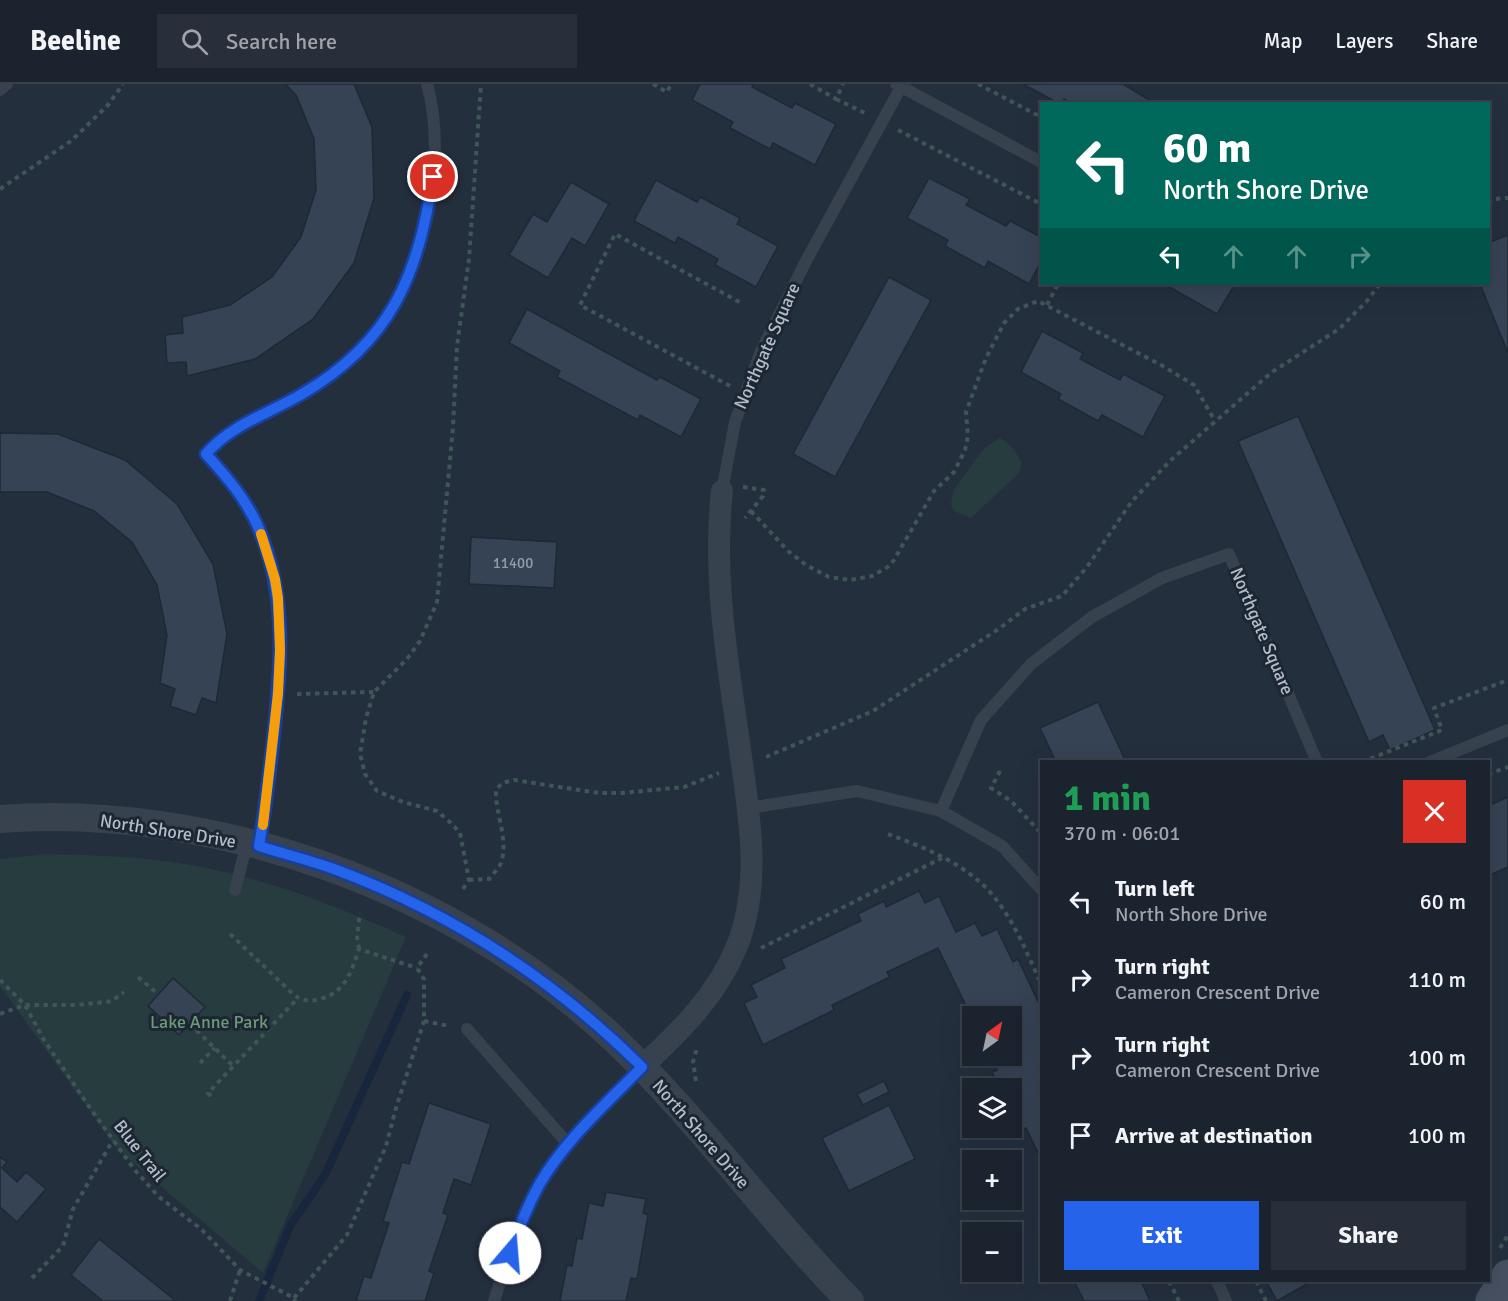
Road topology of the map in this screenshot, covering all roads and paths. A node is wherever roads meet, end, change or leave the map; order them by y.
1 (7, 84) edge
2 (123, 84) edge
3 (427, 84) edge
4 (481, 84) edge
5 (653, 84) edge
6 (671, 84) edge
7 (810, 84) edge
8 (843, 84) edge
9 (978, 84) edge
10 (898, 86) edge
11 (0, 90) edge
12 (836, 99) junction
13 (1040, 116) edge
14 (882, 122) junction
15 (1040, 161) edge
16 (0, 189) edge
17 (1508, 198) edge
18 (1490, 202) edge
19 (1040, 203) edge
20 (1057, 285) edge
21 (1379, 285) edge
22 (743, 304) dead end
23 (1047, 305) junction
24 (744, 394) junction
25 (1215, 422) junction
26 (730, 488) junction
27 (1508, 680) edge
28 (375, 692) junction
29 (278, 694) junction
30 (1508, 730) edge
31 (1316, 760) edge
32 (1367, 760) edge
33 (1435, 760) edge
34 (742, 765) junction
35 (1508, 767) edge
36 (1000, 771) dead end
37 (1490, 773) edge
38 (748, 808) junction
39 (941, 811) junction
40 (0, 819) edge
41 (1040, 831) edge
42 (888, 834) dead end
43 (253, 845) junction
44 (943, 857) junction
45 (470, 880) junction
46 (1040, 888) edge
47 (463, 889) dead end
48 (235, 890) dead end
49 (360, 913) dead end
50 (230, 934) dead end
51 (359, 949) junction
52 (429, 951) dead end
53 (752, 953) dead end
54 (417, 968) junction
55 (138, 977) dead end
56 (0, 980) edge
57 (1040, 982) edge
58 (124, 992) dead end
59 (158, 994) dead end
60 (298, 998) junction
61 (24, 1005) junction
62 (0, 1014) edge
63 (424, 1021) junction
64 (190, 1024) dead end
65 (467, 1029) joint
66 (215, 1048) junction
67 (200, 1063) dead end
68 (233, 1066) junction
69 (642, 1067) junction
70 (211, 1096) dead end
71 (114, 1140) junction
72 (569, 1145) junction
73 (240, 1270) junction
74 (1508, 1276) edge
75 (32, 1278) dead end
76 (1170, 1282) edge
77 (1217, 1282) edge
78 (1256, 1282) edge
79 (294, 1299) edge
80 (230, 1301) edge
81 (494, 1301) edge
82 (850, 1301) edge
83 (1179, 1301) edge
84 (1226, 1301) edge
85 (1266, 1301) edge
86 (1492, 1301) edge

1 - 11 lane
2 - 16 path
3 - 29 lane
4 - 28 path
5 - 6 path
7 - 12 path
8 - 12 path
9 - 13 path
10 - 14 lane, Northgate Square
10 - 15 lane, Northgate Square
12 - 14 path
14 - 19 path
14 - 24 lane, Northgate Square
17 - 18 path
20 - 23 path
21 - 25 path
22 - 24 path
23 - 25 path
23 - 26 path
24 - 26 lane, Northgate Square
25 - 34 path
26 - 34 street, Northgate Square
27 - 32 path
28 - 29 path
28 - 45 path
29 - 43 lane
30 - 33 lane
31 - 39 lane, Northgate Square
34 - 38 street, Northgate Square
34 - 45 path
35 - 37 path
36 - 41 path
38 - 39 lane
38 - 69 street, Northgate Square
39 - 46 lane
40 - 43 street, North Shore Drive
42 - 44 path
43 - 48 lane
43 - 69 street, North Shore Drive
44 - 53 path
44 - 57 path
45 - 47 path
49 - 51 path
50 - 60 path
51 - 54 path
51 - 60 path
52 - 54 path
54 - 63 path
55 - 59 path
56 - 61 path, Blue Trail
58 - 61 path
60 - 68 path
61 - 62 path
61 - 71 path, Blue Trail
63 - 65 path
63 - 79 path
64 - 66 path
65 - 72 lane
66 - 67 path
66 - 68 path
68 - 70 path
69 - 72 lane, Northgate Square
69 - 82 street, North Shore Drive
71 - 73 path, Blue Trail
71 - 75 path
72 - 81 lane, Northgate Square
73 - 79 path, Blue Trail
73 - 80 path
74 - 86 main road
76 - 83 path
77 - 84 lane
78 - 85 path

